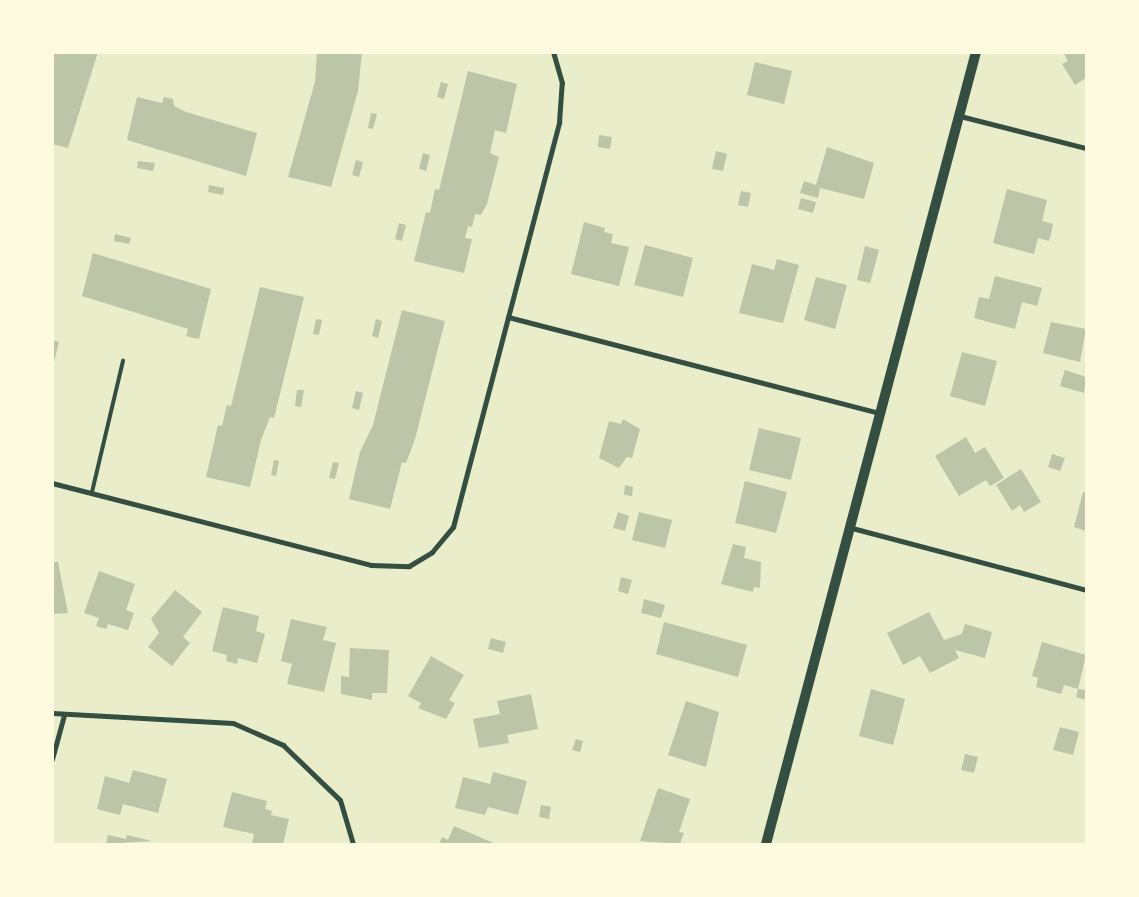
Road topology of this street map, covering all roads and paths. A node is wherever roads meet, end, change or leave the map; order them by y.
1 (553, 52) edge
2 (976, 52) edge
3 (960, 116) junction
4 (1086, 148) edge
5 (508, 317) junction
6 (123, 360) dead end
7 (879, 413) junction
8 (52, 483) edge
9 (92, 492) junction
10 (852, 528) junction
11 (1086, 590) edge
12 (52, 713) edge
13 (64, 715) junction
14 (52, 759) edge
15 (353, 844) edge
16 (766, 844) edge

1 - 5 street
2 - 3 main road
3 - 4 street
3 - 7 main road
5 - 7 street
5 - 9 street
6 - 9 lane
7 - 10 main road
8 - 9 street
10 - 11 street
10 - 16 main road
12 - 13 street
13 - 14 street
13 - 15 street

